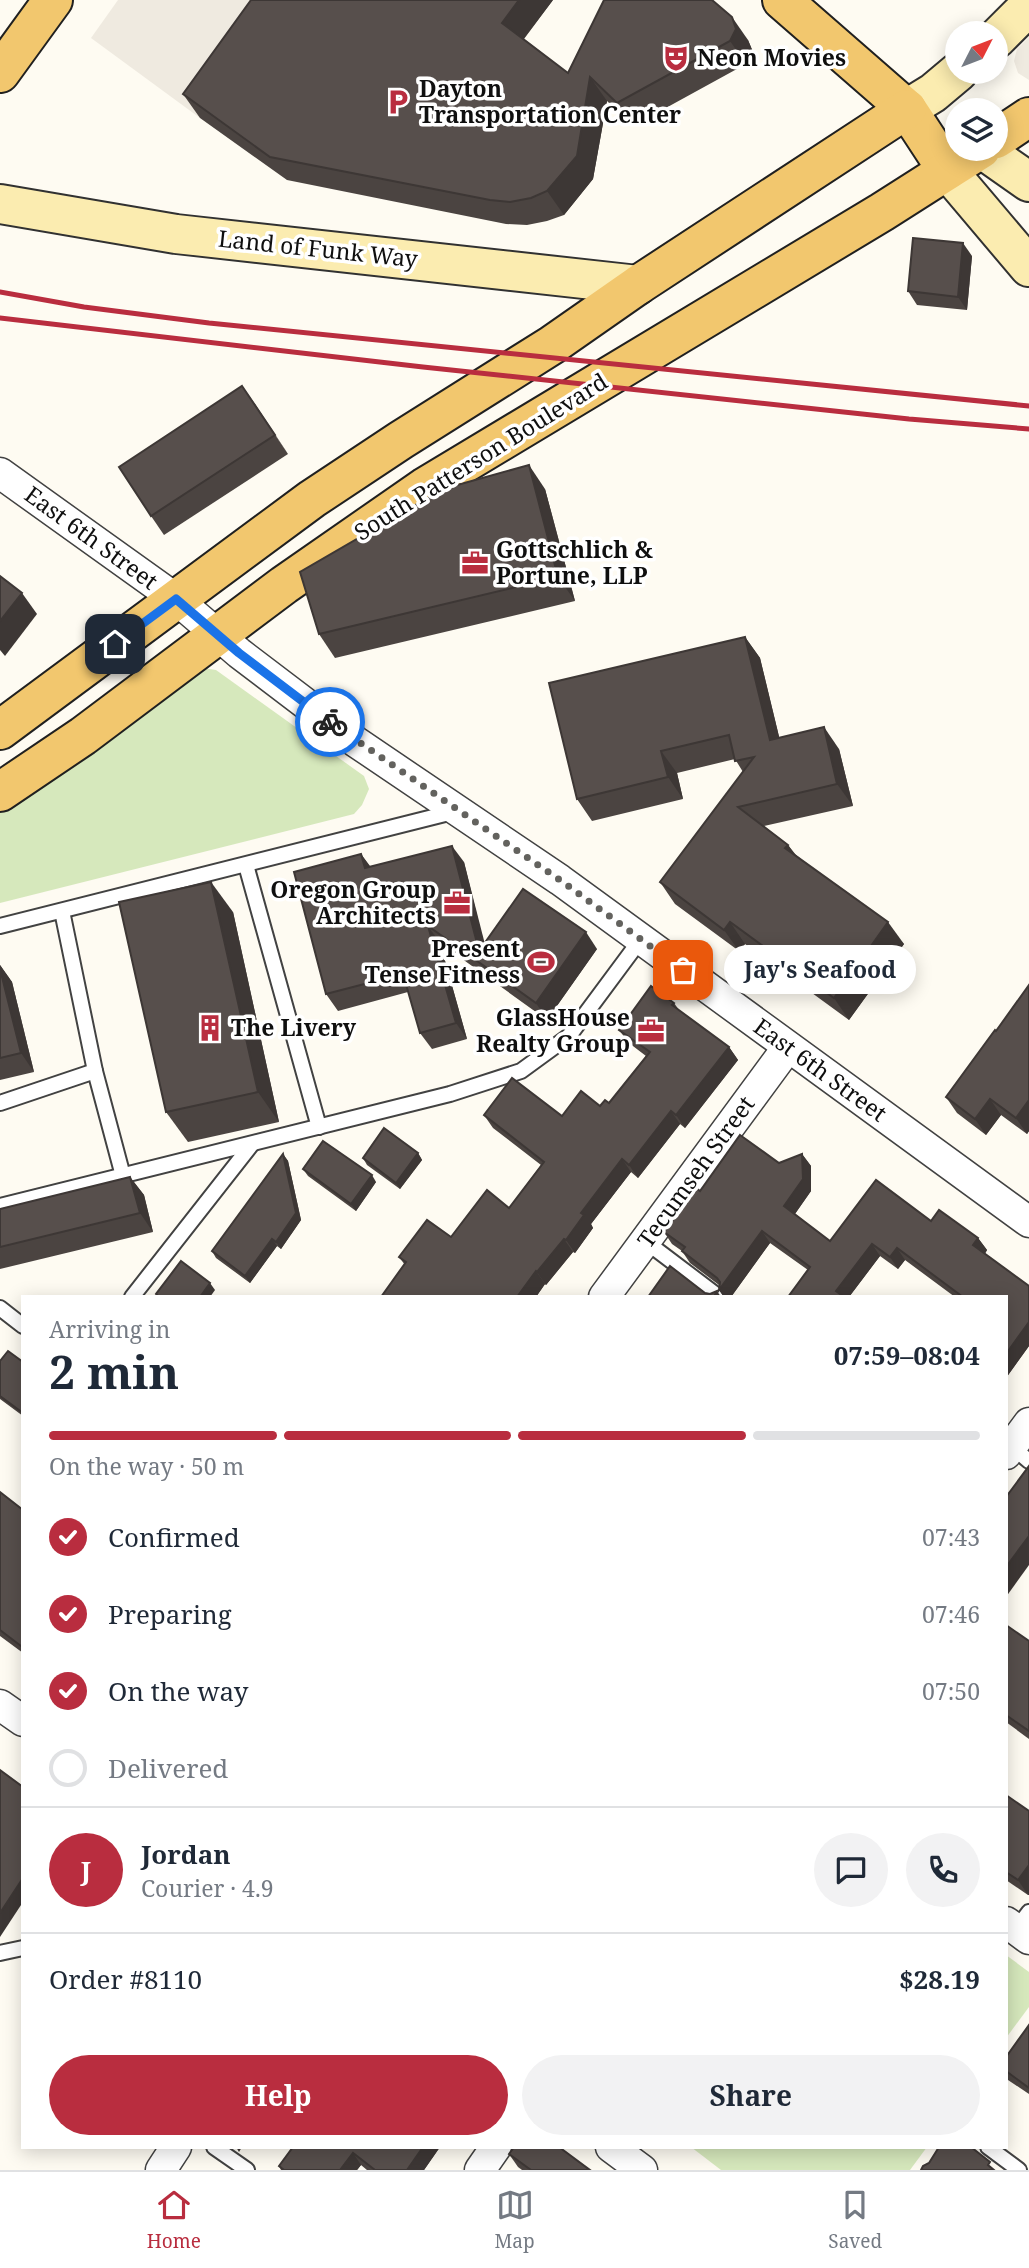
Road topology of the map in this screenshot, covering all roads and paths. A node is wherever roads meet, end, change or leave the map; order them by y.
1 (53, 0) edge
2 (782, 0) edge
3 (1029, 6) edge
4 (1008, 27) edge
5 (0, 74) edge
6 (945, 83) edge
7 (907, 109) junction
8 (1029, 117) edge
9 (1008, 131) edge
10 (945, 146) edge
11 (945, 159) edge
12 (957, 161) edge
13 (999, 161) edge
14 (1029, 182) edge
15 (0, 204) edge
16 (1029, 267) edge
17 (638, 285) junction
18 (0, 473) edge
19 (176, 599) junction
20 (219, 635) junction
21 (8, 719) edge
22 (0, 792) edge
23 (460, 811) junction
24 (246, 865) junction
25 (62, 911) junction
26 (0, 926) edge
27 (641, 939) junction
28 (788, 1047) junction
29 (95, 1071) junction
30 (0, 1104) edge
31 (319, 1127) junction
32 (253, 1144) junction
33 (123, 1176) junction
34 (0, 1206) edge
35 (1029, 1222) edge
36 (645, 1241) junction
37 (134, 1295) edge
38 (605, 1295) edge
39 (716, 1295) edge
40 (0, 1308) edge
41 (21, 1324) edge
42 (1029, 1423) edge
43 (1016, 1454) edge
44 (0, 1705) edge
45 (21, 1720) edge
46 (21, 1948) edge
47 (0, 1953) edge
48 (175, 2149) edge
49 (217, 2149) edge
50 (495, 2149) edge
51 (614, 2149) edge
52 (991, 2149) edge
53 (161, 2170) edge
54 (247, 2170) edge
55 (480, 2170) edge
56 (642, 2170) edge
57 (1020, 2170) edge

1 - 5 main road
2 - 7 main road
3 - 4 street
6 - 7 street
7 - 10 main road
7 - 17 main road
8 - 9 main road
11 - 20 main road, South Patterson Boulevard
12 - 16 street
13 - 14 street
15 - 17 street, Land of Funk Way
17 - 19 main road
18 - 19 street, East 6th Street
19 - 20 street, East 6th Street
19 - 21 main road
20 - 22 main road, South Patterson Boulevard
20 - 23 street, East 6th Street
23 - 24 lane
23 - 27 street, East 6th Street
24 - 25 lane
24 - 31 lane
25 - 26 lane
25 - 29 lane
27 - 28 street, East 6th Street
27 - 31 lane
28 - 35 street, East 6th Street
28 - 36 street, Tecumseh Street
29 - 30 lane
29 - 33 lane
31 - 32 lane
32 - 33 lane
32 - 37 lane
33 - 34 lane
36 - 38 street, Tecumseh Street
36 - 39 lane
40 - 41 lane
42 - 43 street
44 - 45 street
46 - 47 lane
48 - 53 street
49 - 54 lane
50 - 55 street
51 - 56 street
52 - 57 lane

